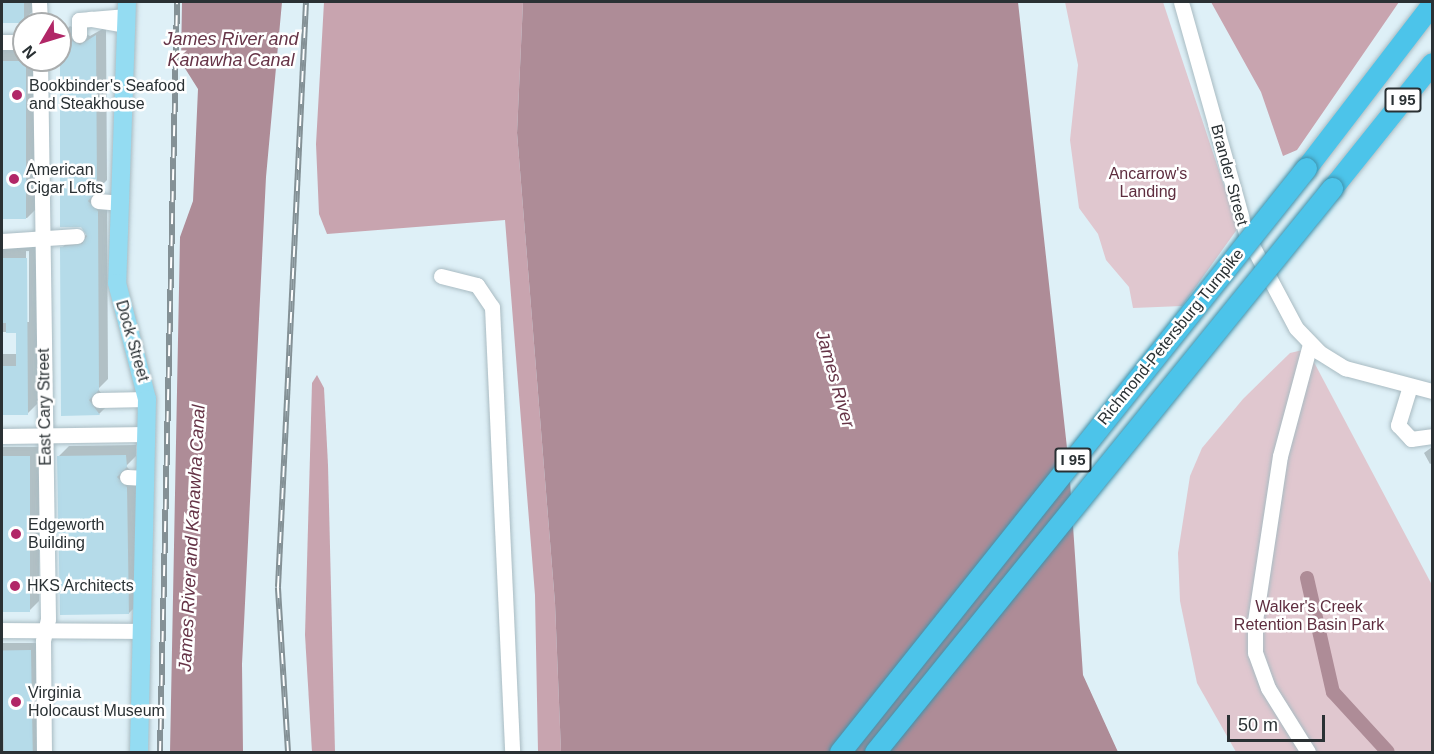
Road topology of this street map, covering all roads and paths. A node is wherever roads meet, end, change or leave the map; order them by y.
1 (1181, 2) edge
2 (1432, 4) edge
3 (127, 14) edge
4 (79, 35) dead end
5 (1432, 63) edge
6 (40, 72) edge
7 (1432, 73) edge
8 (1374, 136) junction
9 (98, 201) dead end
10 (119, 203) junction
11 (2, 240) edge
12 (42, 240) junction
13 (77, 241) dead end
14 (441, 276) dead end
15 (1310, 344) junction
16 (1410, 386) junction
17 (1432, 391) edge
18 (147, 399) junction
19 (99, 400) dead end
20 (146, 434) junction
21 (2, 436) edge
22 (45, 436) junction
23 (1432, 436) edge
24 (45, 629) junction
25 (2, 630) edge
26 (142, 631) junction
27 (44, 753) edge
28 (139, 753) edge
29 (512, 753) edge
30 (840, 753) edge
31 (875, 753) edge
32 (1308, 753) edge

1 - 15 street, Brander Street
2 - 30 highway, Richmond-Petersburg Turnpike / I 95, bridge
3 - 4 street
3 - 10 main road, Dock Street
5 - 8 highway, Richmond-Petersburg Turnpike / I 95
6 - 12 street, East Cary Street
7 - 8 highway
8 - 31 highway, Richmond-Petersburg Turnpike / I 95, bridge
9 - 10 street
10 - 18 main road, Dock Street
11 - 12 street
12 - 13 street
12 - 22 street, East Cary Street
14 - 29 street
15 - 16 street, Brander Street
15 - 32 street
16 - 17 street
16 - 23 street
18 - 19 street
18 - 20 main road, Dock Street
20 - 22 street
20 - 26 main road, Dock Street
21 - 22 street
22 - 24 street, East Cary Street
24 - 25 street
24 - 26 street
24 - 27 street, East Cary Street
26 - 28 main road, Dock Street

